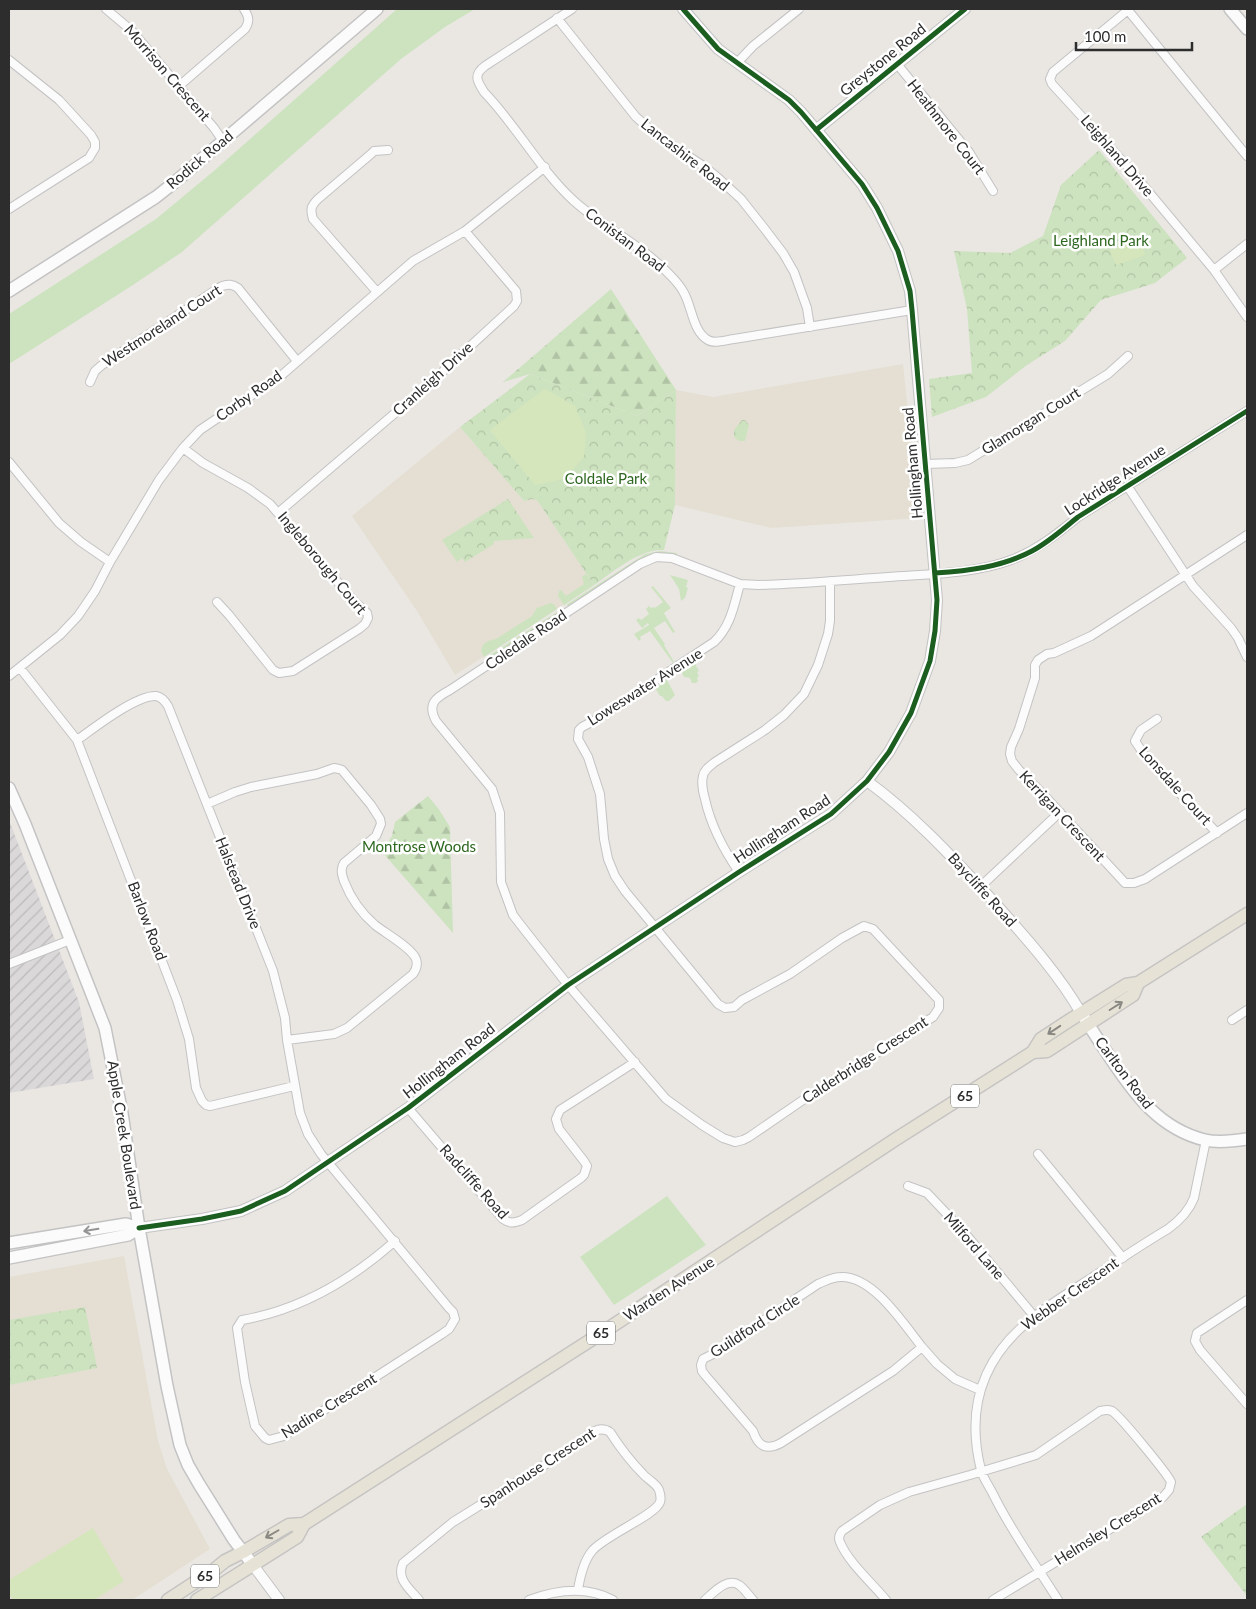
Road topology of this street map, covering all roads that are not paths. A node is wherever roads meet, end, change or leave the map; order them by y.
1 (106, 9) edge
2 (244, 9) edge
3 (377, 9) edge
4 (572, 9) edge
5 (683, 9) edge
6 (799, 9) edge
7 (966, 9) edge
8 (1128, 9) edge
9 (1230, 9) edge
10 (557, 18) junction
11 (1247, 29) edge
12 (9, 60) edge
13 (737, 63) junction
14 (897, 64) junction
15 (179, 86) junction
16 (816, 130) junction
17 (223, 141) junction
18 (388, 150) dead end
19 (1247, 156) edge
20 (545, 167) junction
21 (993, 191) dead end
22 (9, 208) edge
23 (465, 231) junction
24 (1247, 244) edge
25 (1214, 270) junction
26 (9, 291) edge
27 (377, 292) junction
28 (912, 310) junction
29 (1247, 317) edge
30 (810, 327) junction
31 (1128, 356) dead end
32 (297, 361) junction
33 (90, 382) dead end
34 (1247, 411) edge
35 (183, 448) junction
36 (9, 462) edge
37 (926, 464) junction
38 (1128, 486) junction
39 (279, 512) junction
40 (1247, 535) edge
41 (110, 562) junction
42 (935, 573) junction
43 (1186, 574) junction
44 (830, 581) junction
45 (740, 584) junction
46 (217, 602) dead end
47 (1247, 657) edge
48 (20, 668) junction
49 (9, 676) edge
50 (1157, 719) dead end
51 (77, 740) junction
52 (867, 781) junction
53 (9, 788) edge
54 (207, 804) junction
55 (1060, 812) junction
56 (1247, 813) edge
57 (1217, 833) junction
58 (739, 872) junction
59 (980, 887) junction
60 (1247, 914) edge
61 (655, 927) junction
62 (70, 940) junction
63 (9, 964) edge
64 (1138, 983) junction
65 (568, 985) junction
66 (1247, 1010) edge
67 (1081, 1013) junction
68 (1232, 1020) dead end
69 (1088, 1024) junction
70 (287, 1040) junction
71 (1033, 1052) junction
72 (634, 1062) junction
73 (294, 1086) junction
74 (408, 1108) junction
75 (1247, 1139) edge
76 (1206, 1140) junction
77 (1038, 1154) dead end
78 (329, 1163) junction
79 (908, 1186) dead end
80 (139, 1228) junction
81 (395, 1241) junction
82 (9, 1243) edge
83 (9, 1258) edge
84 (1122, 1258) junction
85 (1247, 1300) edge
86 (1034, 1316) junction
87 (922, 1347) junction
88 (980, 1390) junction
89 (1247, 1404) edge
90 (982, 1472) junction
91 (304, 1524) junction
92 (243, 1552) junction
93 (252, 1565) junction
94 (1040, 1571) junction
95 (578, 1590) junction
96 (168, 1600) edge
97 (197, 1600) edge
98 (279, 1600) edge
99 (419, 1600) edge
100 (529, 1600) edge
101 (613, 1600) edge
102 (705, 1600) edge
103 (753, 1600) edge
104 (886, 1600) edge
105 (994, 1600) edge
106 (1058, 1600) edge

1 - 15 street, Morrison Crescent
2 - 15 street
3 - 17 main road, Rodick Road
4 - 10 street, Conistan Road
5 - 13 street, Hollingham Road
6 - 13 street
7 - 14 street, Greystone Road
8 - 19 street
8 - 25 street, Leighland Drive
9 - 11 main road
10 - 20 street, Conistan Road
10 - 30 street, Lancashire Road
12 - 22 street
13 - 16 street, Hollingham Road
14 - 16 street, Greystone Road
14 - 21 street, Heathmore Court
15 - 17 street, Morrison Crescent
16 - 28 street, Hollingham Road
17 - 26 main road, Rodick Road
18 - 27 street
20 - 23 street, Corby Road
20 - 30 street, Conistan Road
23 - 27 street, Corby Road
23 - 39 street, Cranleigh Drive
24 - 25 street
25 - 29 street, Leighland Drive
27 - 32 street, Corby Road
28 - 30 street, Conistan Road
28 - 37 street, Hollingham Road
31 - 37 street, Glamorgan Court
32 - 33 street, Westmoreland Court
32 - 35 street, Corby Road
34 - 38 street, Lockridge Avenue
35 - 39 street, Ingleborough Court
35 - 41 street, Corby Road
36 - 41 street
37 - 42 street, Hollingham Road
38 - 42 street, Lockridge Avenue
38 - 43 street
39 - 46 street, Ingleborough Court
40 - 43 street
41 - 48 street, Corby Road
42 - 44 street, Coledale Road
42 - 52 street, Hollingham Road
43 - 47 street
43 - 55 street, Kerrigan Crescent
44 - 45 street, Coledale Road
44 - 58 street
45 - 61 street, Loweswater Avenue
45 - 65 street, Coledale Road
48 - 49 street, Corby Road
48 - 51 street, Barlow Road
50 - 57 street, Lonsdale Court
51 - 54 street, Halstead Drive
51 - 73 street, Barlow Road
52 - 58 street, Hollingham Road
52 - 59 street, Baycliffe Road
53 - 62 main road, Apple Creek Boulevard
54 - 70 street, Halstead Drive
54 - 70 street
55 - 57 street, Kerrigan Crescent
55 - 59 street
56 - 57 street, Kerrigan Crescent
58 - 61 street, Hollingham Road
59 - 67 street, Baycliffe Road
60 - 64 main road, Warden Avenue / 65
61 - 65 street, Hollingham Road
61 - 72 street, Calderbridge Crescent
62 - 63 street
62 - 80 main road, Apple Creek Boulevard
64 - 67 main road, Warden Avenue / 65
69 -> 64 main road, Warden Avenue / 65
65 - 72 street, Calderbridge Crescent
65 - 74 street, Hollingham Road
66 - 68 street
67 - 69 main road, Carlton Road
67 -> 71 main road, Warden Avenue / 65
69 - 71 main road, Warden Avenue / 65
69 - 76 main road, Carlton Road
70 - 73 street, Halstead Drive
71 - 91 main road, Warden Avenue / 65
72 - 74 street, Radcliffe Road
73 - 78 street, Halstead Drive
74 - 78 street, Hollingham Road
75 - 76 main road, Carlton Road
76 - 84 street, Webber Crescent
77 - 84 street
78 - 80 street, Hollingham Road
78 - 81 street, Nadine Crescent
79 - 86 street, Milford Lane
80 -> 82 main road
80 - 83 main road
80 - 92 main road, Apple Creek Boulevard
81 - 81 street, Nadine Crescent
84 - 86 street, Webber Crescent
85 - 89 street
86 - 88 street, Webber Crescent
87 - 87 street, Guildford Circle
87 - 88 street, Guildford Circle
88 - 90 street, Webber Crescent
90 - 94 street, Webber Crescent
90 - 94 street, Helmsley Crescent
90 - 104 street
91 -> 92 main road, Warden Avenue / 65
91 - 93 main road, Warden Avenue / 65
92 - 93 main road, Apple Creek Boulevard
92 - 96 main road, Warden Avenue / 65
93 - 97 main road, Warden Avenue / 65
93 - 98 street
94 - 105 street
94 - 106 street, Webber Crescent
95 - 99 street, Spanhouse Crescent
95 - 100 street
95 - 101 street
102 - 103 street

